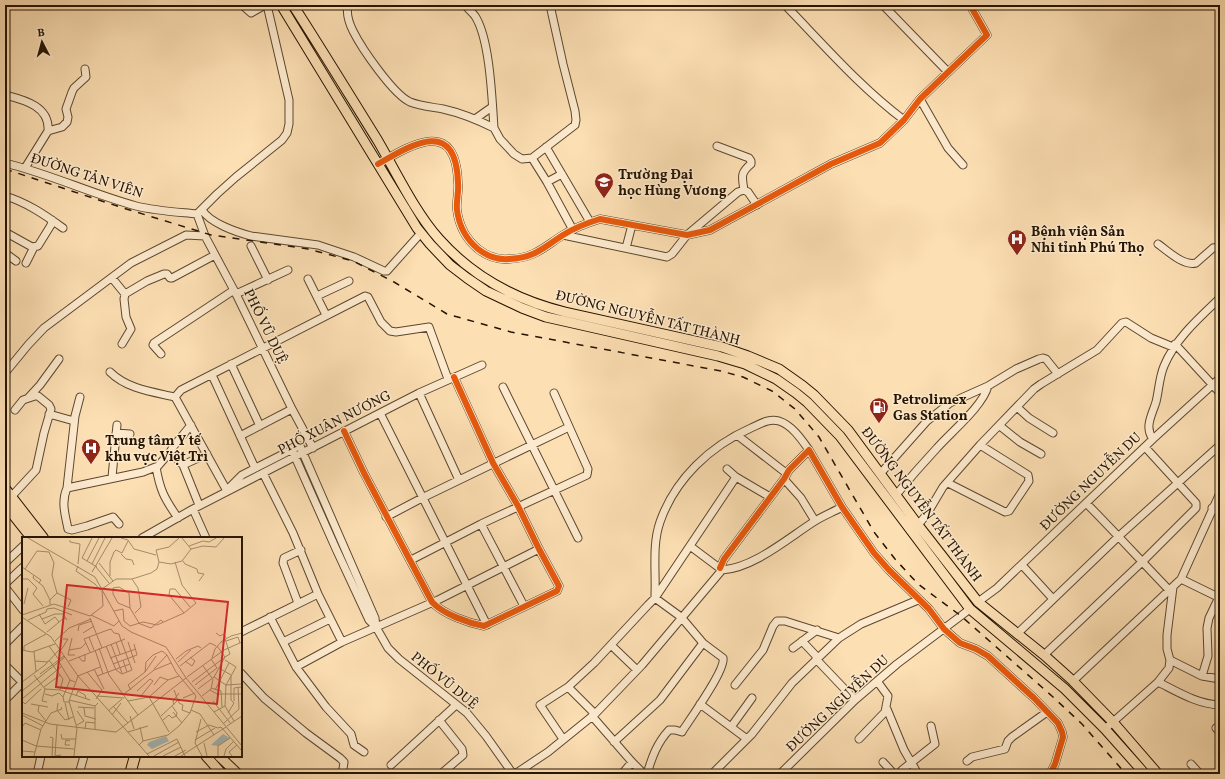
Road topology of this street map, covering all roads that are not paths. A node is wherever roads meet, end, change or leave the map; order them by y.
1 (242, 5) edge
2 (266, 5) edge
3 (281, 5) edge
4 (293, 5) edge
5 (348, 5) edge
6 (465, 5) edge
7 (550, 5) edge
8 (785, 5) edge
9 (882, 5) edge
10 (970, 5) edge
11 (85, 68) dead end
12 (948, 72) junction
13 (5, 95) edge
14 (920, 99) junction
15 (492, 107) junction
16 (475, 119) junction
17 (904, 120) junction
18 (494, 128) junction
19 (48, 131) junction
20 (717, 146) dead end
21 (546, 147) junction
22 (388, 158) junction
23 (532, 158) junction
24 (5, 163) edge
25 (378, 164) junction
26 (963, 165) dead end
27 (25, 168) junction
28 (562, 174) junction
29 (547, 182) junction
30 (744, 190) junction
31 (5, 196) edge
32 (757, 204) junction
33 (200, 212) junction
34 (52, 220) junction
35 (590, 222) junction
36 (632, 225) junction
37 (63, 228) dead end
38 (573, 230) junction
39 (5, 232) edge
40 (421, 233) junction
41 (563, 235) junction
42 (687, 235) junction
43 (205, 236) junction
44 (1158, 244) dead end
45 (251, 246) dead end
46 (32, 247) junction
47 (1220, 247) edge
48 (626, 248) junction
49 (5, 254) edge
50 (215, 255) junction
51 (16, 261) dead end
52 (26, 263) dead end
53 (288, 270) dead end
54 (112, 278) junction
55 (308, 279) dead end
56 (268, 280) junction
57 (349, 281) dead end
58 (235, 292) junction
59 (125, 294) junction
60 (317, 296) junction
61 (1220, 298) edge
62 (527, 300) junction
63 (522, 308) junction
64 (326, 315) junction
65 (122, 344) dead end
66 (1174, 345) junction
67 (262, 348) junction
68 (161, 354) dead end
69 (59, 359) dead end
70 (231, 364) junction
71 (482, 365) dead end
72 (110, 372) dead end
73 (5, 373) edge
74 (1058, 374) junction
75 (212, 375) junction
76 (451, 378) junction
77 (1220, 378) edge
78 (1212, 385) junction
79 (988, 386) junction
80 (503, 387) dead end
81 (419, 393) junction
82 (554, 393) dead end
83 (1220, 393) edge
84 (80, 397) dead end
85 (175, 397) junction
86 (27, 399) junction
87 (1017, 407) junction
88 (292, 409) junction
89 (15, 410) dead end
90 (380, 413) junction
91 (49, 414) junction
92 (74, 421) junction
93 (191, 425) junction
94 (260, 426) junction
95 (1000, 426) junction
96 (569, 427) junction
97 (344, 431) junction
98 (1053, 432) dead end
99 (130, 434) dead end
100 (737, 435) junction
101 (240, 436) junction
102 (1153, 439) junction
103 (310, 441) junction
104 (532, 444) junction
105 (980, 444) junction
106 (1220, 445) edge
107 (300, 446) junction
108 (1145, 447) junction
109 (313, 448) junction
110 (809, 450) junction
111 (170, 452) junction
112 (294, 453) junction
113 (303, 453) junction
114 (206, 454) junction
115 (1041, 454) dead end
116 (493, 463) junction
117 (182, 465) junction
118 (156, 467) junction
119 (255, 468) junction
120 (727, 469) dead end
121 (263, 473) junction
122 (880, 474) junction
123 (785, 476) junction
124 (112, 477) junction
125 (736, 477) junction
126 (458, 480) junction
127 (948, 482) junction
128 (1178, 482) junction
129 (67, 488) junction
130 (554, 489) junction
131 (227, 492) junction
132 (1220, 493) edge
133 (896, 495) junction
134 (7, 496) edge
135 (770, 497) junction
136 (422, 498) junction
137 (1086, 503) junction
138 (518, 506) junction
139 (196, 507) junction
140 (842, 507) junction
141 (1212, 508) junction
142 (1220, 512) edge
143 (386, 517) junction
144 (178, 518) junction
145 (815, 521) junction
146 (119, 524) dead end
147 (481, 524) junction
148 (914, 528) junction
149 (153, 536) edge
150 (1119, 536) junction
151 (31, 537) edge
152 (42, 537) edge
153 (206, 537) edge
154 (578, 538) dead end
155 (445, 542) junction
156 (690, 546) junction
157 (22, 547) edge
158 (539, 549) junction
159 (301, 550) junction
160 (411, 560) junction
161 (1142, 562) junction
162 (5, 563) edge
163 (1022, 565) junction
164 (502, 567) junction
165 (22, 568) edge
166 (721, 569) junction
167 (1181, 579) junction
168 (5, 585) edge
169 (467, 585) junction
170 (1171, 589) junction
171 (318, 594) junction
172 (1220, 597) edge
173 (656, 598) junction
174 (1053, 599) junction
175 (918, 600) junction
176 (432, 602) junction
177 (978, 602) junction
178 (298, 603) junction
179 (524, 606) junction
180 (22, 609) edge
181 (970, 609) junction
182 (270, 617) junction
183 (681, 617) junction
184 (330, 619) junction
185 (487, 625) junction
186 (22, 627) edge
187 (376, 627) junction
188 (944, 629) junction
189 (818, 630) junction
190 (242, 631) edge
191 (1017, 634) junction
192 (839, 638) junction
193 (802, 641) junction
194 (283, 642) junction
195 (342, 642) junction
196 (703, 643) junction
197 (5, 644) edge
198 (611, 645) junction
199 (793, 648) dead end
200 (1044, 655) junction
201 (817, 658) junction
202 (1170, 660) junction
203 (5, 665) edge
204 (1036, 665) junction
205 (296, 668) junction
206 (637, 670) junction
207 (242, 674) edge
208 (1202, 676) junction
209 (1220, 679) edge
210 (877, 681) junction
211 (1073, 681) junction
212 (22, 682) edge
213 (1158, 682) junction
214 (22, 684) edge
215 (735, 685) dead end
216 (568, 687) junction
217 (752, 698) dead end
218 (5, 700) edge
219 (855, 700) junction
220 (700, 704) junction
221 (1220, 704) edge
222 (456, 705) junction
223 (887, 709) junction
224 (1047, 712) junction
225 (594, 715) junction
226 (439, 720) junction
227 (1113, 722) junction
228 (931, 726) dead end
229 (731, 727) junction
230 (1105, 729) junction
231 (859, 738) dead end
232 (563, 739) junction
233 (747, 739) junction
234 (614, 742) junction
235 (364, 752) dead end
236 (41, 757) edge
237 (84, 757) edge
238 (135, 757) edge
239 (207, 757) edge
240 (220, 757) edge
241 (967, 761) dead end
242 (632, 762) junction
243 (883, 762) dead end
244 (911, 763) junction
245 (1191, 764) dead end
246 (391, 766) dead end
247 (37, 774) edge
248 (79, 774) edge
249 (130, 774) edge
250 (222, 774) edge
251 (238, 774) edge
252 (341, 774) edge
253 (441, 774) edge
254 (514, 774) edge
255 (622, 774) edge
256 (646, 774) edge
257 (712, 774) edge
258 (780, 774) edge
259 (894, 774) edge
260 (899, 774) edge
261 (918, 774) edge
262 (1050, 774) edge
263 (1145, 774) edge
264 (1158, 774) edge
265 (1200, 774) edge

1 - 2 street
2 - 33 street
3 - 25 main road, ĐƯỜNG NGUYỄN TẤT THÀNH
4 - 22 main road, ĐƯỜNG NGUYỄN TẤT THÀNH
5 - 16 street
6 - 15 street
7 - 21 street
8 - 17 street
9 - 12 street
10 - 12 street
11 - 19 street
12 - 14 street
13 - 19 street
14 - 17 street
14 - 26 street
15 - 16 street
15 - 18 street
16 - 18 street
17 - 32 street
18 - 23 street
19 - 27 street
20 - 30 street
21 - 23 street
21 - 28 street
22 - 25 street
22 - 41 street
22 - 62 main road, ĐƯỜNG NGUYỄN TẤT THÀNH
23 - 29 street
24 - 27 street, ĐƯỜNG TẢN VIÊN
25 - 40 main road, ĐƯỜNG NGUYỄN TẤT THÀNH
27 - 33 street, ĐƯỜNG TẢN VIÊN
28 - 29 street
28 - 35 street
29 - 38 street
30 - 32 street
30 - 42 street
31 - 34 street
32 - 42 street
33 - 40 street
33 - 43 street, PHỐ VŨ DUỆ
34 - 37 street
34 - 46 street
35 - 36 street
35 - 38 street
36 - 42 street
36 - 48 street
38 - 41 street
39 - 46 street
40 - 63 main road, ĐƯỜNG NGUYỄN TẤT THÀNH
41 - 48 street
42 - 48 street
43 - 50 street, PHỐ VŨ DUỆ
43 - 54 street
44 - 47 street
45 - 56 street
46 - 52 street
49 - 51 street
50 - 58 street, PHỐ VŨ DUỆ
50 - 59 street
53 - 56 street
54 - 59 street
54 - 73 street
55 - 60 street
56 - 58 street
57 - 60 street
58 - 67 street, PHỐ VŨ DUỆ
58 - 68 street
59 - 65 street
60 - 64 street
61 - 66 street
62 - 63 main road
62 - 122 main road, ĐƯỜNG NGUYỄN TẤT THÀNH
63 - 148 main road, ĐƯỜNG NGUYỄN TẤT THÀNH
64 - 67 street
64 - 76 street
66 - 74 street
66 - 78 street
66 - 102 street
67 - 70 street
67 - 88 street, PHỐ VŨ DUỆ
69 - 86 street
70 - 75 street
70 - 94 street
71 - 76 street, PHỐ XUÂN NƯƠNG
72 - 85 street
74 - 79 street
74 - 87 street
75 - 85 street
75 - 101 street
76 - 81 street, PHỐ XUÂN NƯƠNG
76 - 116 street
77 - 78 street, ĐƯỜNG NGUYỄN DU
78 - 83 street
78 - 102 street, ĐƯỜNG NGUYỄN DU
79 - 122 street
79 - 133 street
80 - 104 street
81 - 90 street, PHỐ XUÂN NƯƠNG
81 - 126 street
82 - 96 street
84 - 92 street
85 - 93 street
86 - 89 street
86 - 91 street
87 - 95 street
87 - 98 street
88 - 94 street
88 - 103 street, PHỐ VŨ DUỆ
90 - 97 street, PHỐ XUÂN NƯƠNG
90 - 136 street
91 - 92 street
91 - 134 street
92 - 129 street
93 - 111 street
93 - 114 street
94 - 101 street
95 - 105 street
95 - 115 street
96 - 104 street
96 - 130 street
97 - 109 street, PHỐ XUÂN NƯƠNG
97 - 143 street
99 - 124 street
100 - 110 street
100 - 123 street
100 - 173 street
101 - 119 street
102 - 108 street, ĐƯỜNG NGUYỄN DU
103 - 107 street, PHỐ XUÂN NƯƠNG
103 - 109 street, PHỐ VŨ DUỆ
104 - 116 street
104 - 130 street
105 - 127 street
105 - 127 street
106 - 128 street
107 - 112 street, PHỐ XUÂN NƯƠNG
107 - 113 street, PHỐ VŨ DUỆ
108 - 128 street
108 - 137 street, ĐƯỜNG NGUYỄN DU
109 - 113 street, PHỐ XUÂN NƯƠNG
110 - 123 street
110 - 140 street
111 - 117 street
111 - 118 street
112 - 113 street, PHỐ XUÂN NƯƠNG
112 - 119 street, PHỐ XUÂN NƯƠNG
112 - 121 street, PHỐ XUÂN NƯƠNG
112 - 187 street, PHỐ VŨ DUỆ
113 - 187 street, PHỐ VŨ DUỆ
114 - 117 street
114 - 131 street
116 - 126 street
116 - 138 street
117 - 139 street
118 - 124 street
118 - 144 street
119 - 131 street, PHỐ XUÂN NƯƠNG
120 - 125 street
121 - 131 street, PHỐ XUÂN NƯƠNG
121 - 159 street
122 - 133 main road, ĐƯỜNG NGUYỄN TẤT THÀNH
123 - 135 street
123 - 145 street
124 - 129 street
125 - 135 street
125 - 156 street
126 - 136 street
127 - 148 street
128 - 150 street
128 - 161 street
129 - 146 street
130 - 138 street
130 - 154 street
131 - 139 street, PHỐ XUÂN NƯƠNG
132 - 141 street
133 - 148 main road, ĐƯỜNG NGUYỄN TẤT THÀNH
134 - 151 highway
134 - 152 highway
135 - 166 street
136 - 143 street
136 - 155 street
137 - 150 street
137 - 163 street, ĐƯỜNG NGUYỄN DU
138 - 147 street
138 - 158 street
139 - 144 street, PHỐ XUÂN NƯƠNG
139 - 153 street
140 - 145 street
140 - 175 street
141 - 142 street
141 - 167 street
143 - 160 street
144 - 149 street, PHỐ XUÂN NƯƠNG
145 - 166 street
147 - 155 street
147 - 164 street
148 - 177 main road, ĐƯỜNG NGUYỄN TẤT THÀNH
148 - 181 main road, ĐƯỜNG NGUYỄN TẤT THÀNH
150 - 161 street
150 - 174 street
155 - 160 street
155 - 169 street
156 - 166 street
156 - 173 street
157 - 162 street
158 - 164 street
158 - 179 street
159 - 171 street
159 - 178 street
160 - 176 street
161 - 170 street
161 - 200 street
163 - 174 street
163 - 177 street, ĐƯỜNG NGUYỄN DU
164 - 169 street
164 - 179 street
165 - 168 street
166 - 183 street
167 - 170 street
167 - 172 street
168 - 180 street
169 - 176 street
169 - 185 street
170 - 202 street
170 - 211 street
171 - 178 street
171 - 184 street
172 - 208 street
173 - 183 street
173 - 198 street
174 - 191 street
175 - 188 street
175 - 192 street
176 - 185 street
176 - 187 street
177 - 191 main road, ĐƯỜNG NGUYỄN TẤT THÀNH
178 - 182 street
179 - 185 street
181 - 188 street, ĐƯỜNG NGUYỄN DU
181 - 204 main road, ĐƯỜNG NGUYỄN TẤT THÀNH
182 - 190 street
182 - 194 street
183 - 196 street
183 - 206 street
184 - 194 street
184 - 195 street
186 - 197 street
187 - 195 street
187 - 222 street, PHỐ VŨ DUỆ
188 - 210 street, ĐƯỜNG NGUYỄN DU
188 - 224 street
189 - 192 street
189 - 193 street
189 - 215 street
191 - 200 main road, ĐƯỜNG NGUYỄN TẤT THÀNH
192 - 201 street
193 - 199 street
193 - 201 street
194 - 205 street
195 - 205 street
196 - 220 street
196 - 234 street
198 - 206 street
198 - 216 street
200 - 204 main road
200 - 211 main road, ĐƯỜNG NGUYỄN TẤT THÀNH
201 - 219 street
201 - 233 street
202 - 208 street
202 - 213 street
203 - 212 street
204 - 230 main road, ĐƯỜNG NGUYỄN TẤT THÀNH
205 - 235 street
206 - 225 street
207 - 252 street
208 - 209 street
210 - 219 street, ĐƯỜNG NGUYỄN DU
210 - 223 street
211 - 227 main road, ĐƯỜNG NGUYỄN TẤT THÀNH
213 - 221 street
213 - 227 street
214 - 218 street
216 - 225 street
216 - 232 street
217 - 229 street
219 - 258 street, ĐƯỜNG NGUYỄN DU
220 - 229 street
220 - 256 street
222 - 226 street
222 - 254 street, PHỐ VŨ DUỆ
223 - 231 street
223 - 244 street
224 - 241 street
224 - 262 street
225 - 232 street
225 - 234 street
226 - 246 street
226 - 253 street
227 - 230 street
227 - 264 main road, ĐƯỜNG NGUYỄN TẤT THÀNH
228 - 244 street
229 - 233 street
230 - 263 main road, ĐƯỜNG NGUYỄN TẤT THÀNH
232 - 254 street
233 - 257 street
234 - 242 street
236 - 247 street
237 - 248 street
238 - 249 highway
239 - 250 main road
240 - 251 main road
242 - 255 street
242 - 256 street
243 - 259 street
244 - 260 street
244 - 261 street
245 - 265 street

